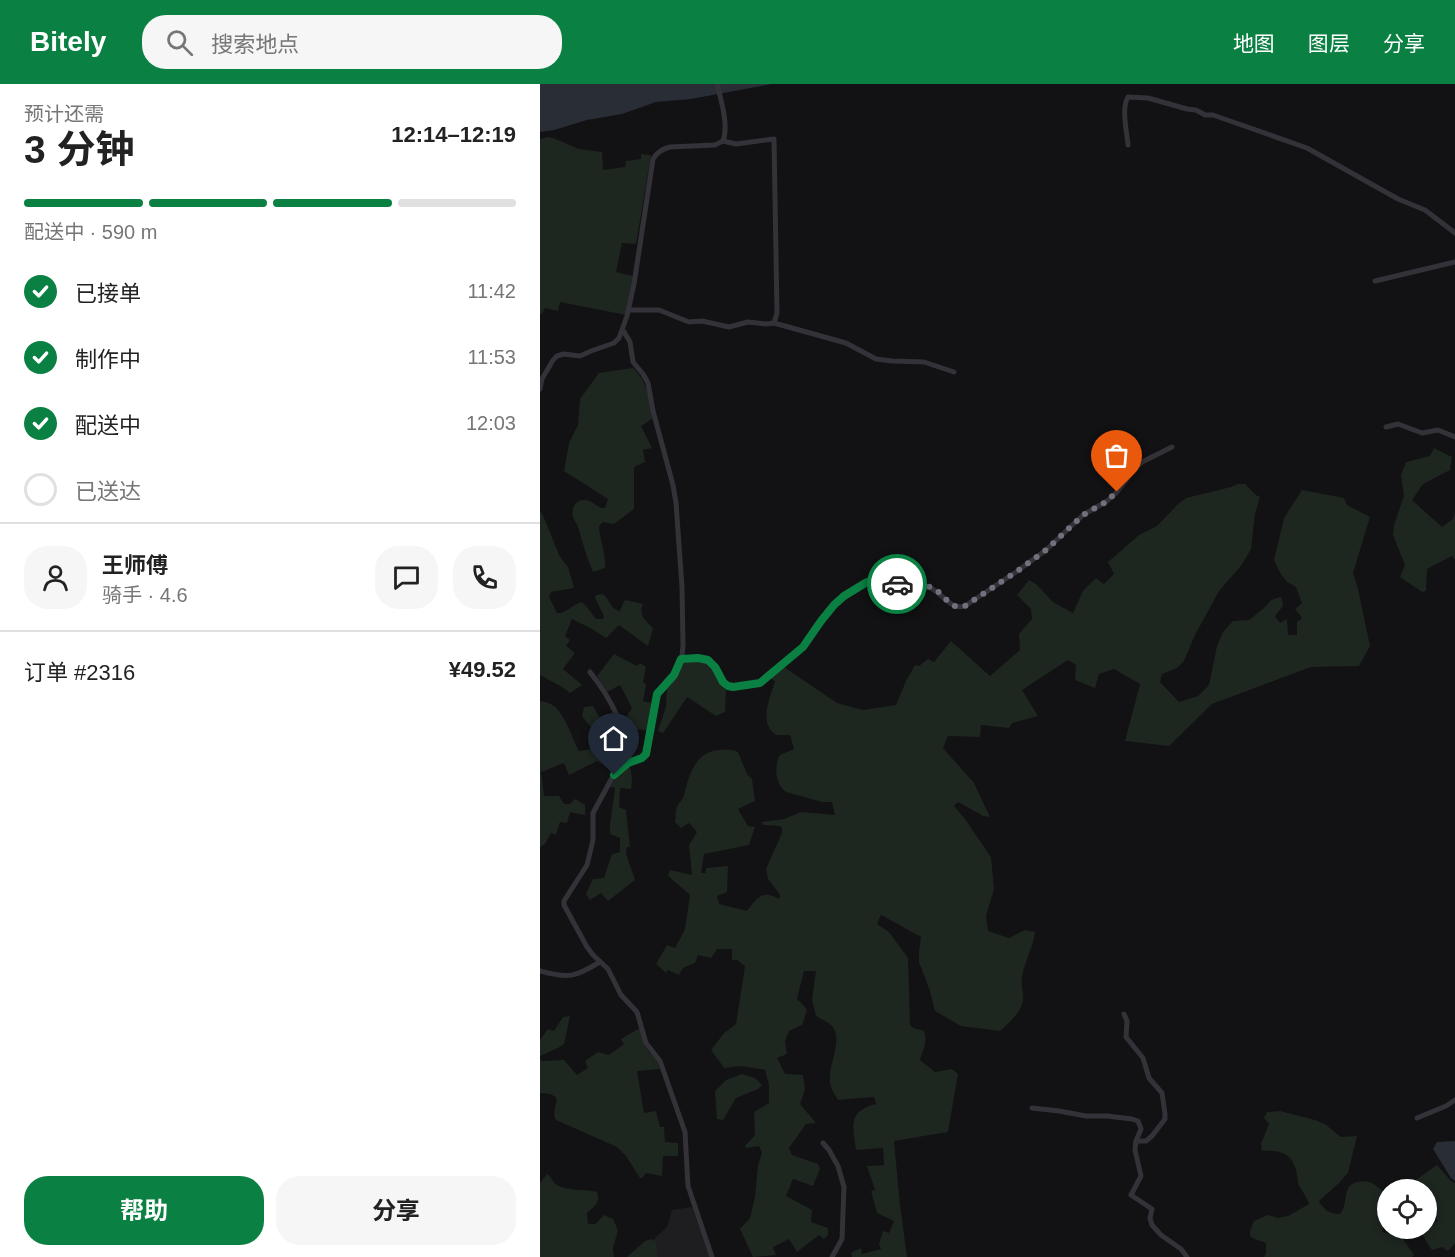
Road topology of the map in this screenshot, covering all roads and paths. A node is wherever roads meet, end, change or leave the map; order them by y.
1 (717, 84) edge
2 (723, 141) junction
3 (1128, 145) dead end
4 (1455, 233) edge
5 (1455, 262) edge
6 (1375, 281) dead end
7 (628, 310) junction
8 (774, 323) junction
9 (622, 330) junction
10 (954, 372) dead end
11 (540, 389) edge
12 (1386, 427) dead end
13 (1455, 436) edge
14 (1172, 447) dead end
15 (681, 659) junction
16 (590, 672) dead end
17 (630, 763) junction
18 (600, 962) junction
19 (540, 971) edge
20 (1124, 1014) dead end
21 (1455, 1100) edge
22 (1032, 1108) dead end
23 (1417, 1118) dead end
24 (1136, 1141) junction
25 (823, 1143) dead end
26 (712, 1257) edge
27 (832, 1257) edge
28 (1187, 1257) edge

1 - 2 street
2 - 7 street
2 - 8 street
3 - 4 street
5 - 6 street
7 - 8 street
7 - 9 street
8 - 10 street
9 - 11 street
9 - 15 street
12 - 13 street
14 - 15 street
15 - 17 street
16 - 17 street
17 - 18 street
18 - 19 street
18 - 26 street
20 - 24 street
21 - 23 street
22 - 24 street
24 - 28 street
25 - 27 street

